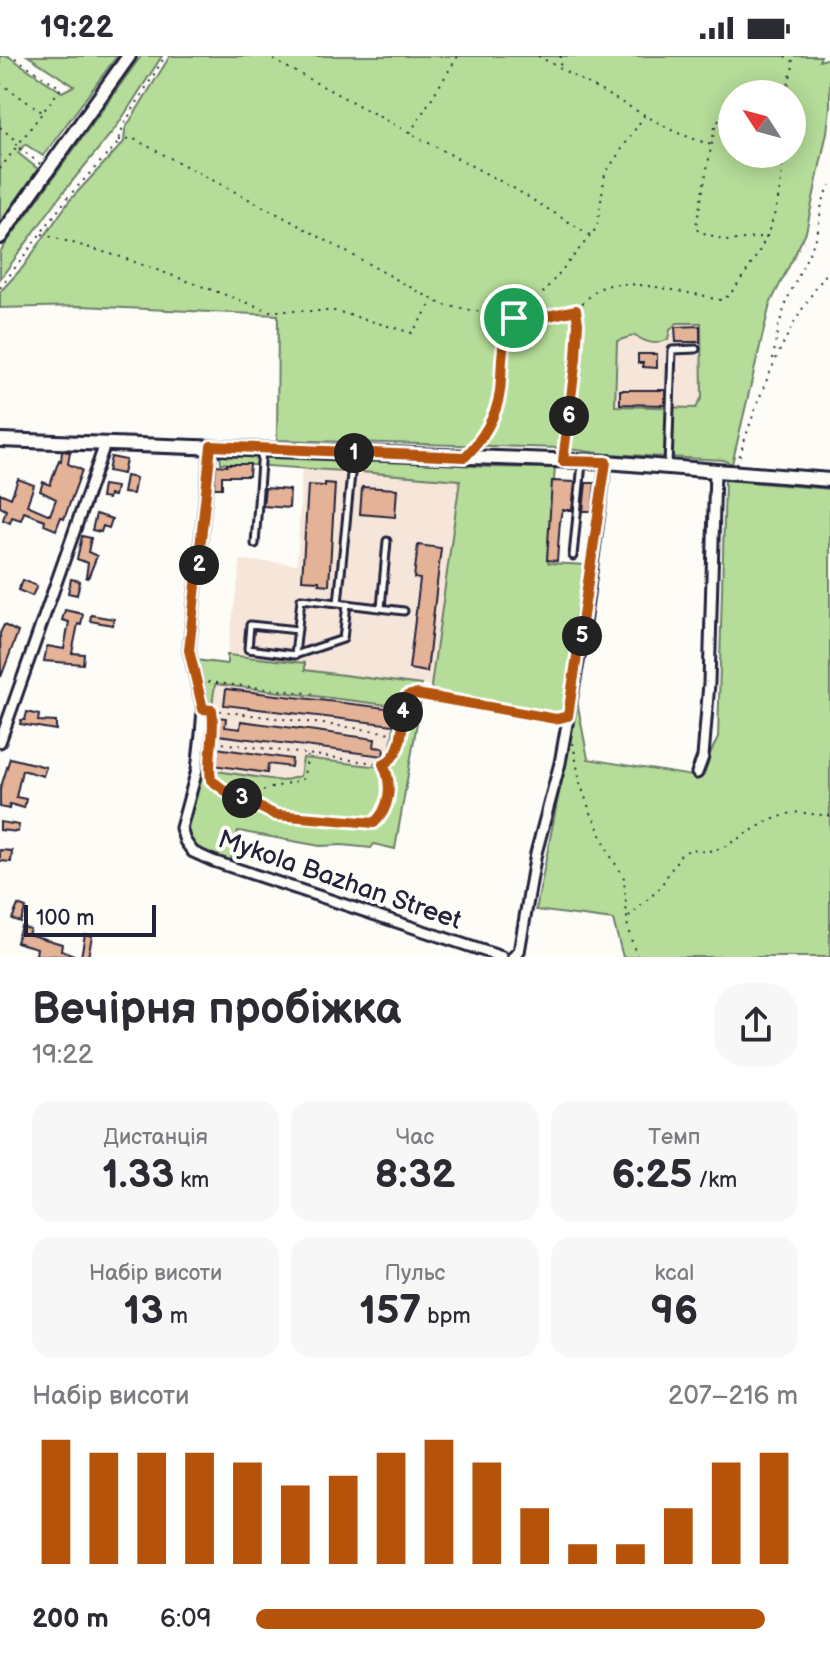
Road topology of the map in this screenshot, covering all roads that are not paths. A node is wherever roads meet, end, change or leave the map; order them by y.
1 (129, 56) edge
2 (0, 237) edge
3 (696, 349) dead end
4 (0, 441) edge
5 (105, 444) junction
6 (211, 446) junction
7 (262, 448) junction
8 (353, 453) junction
9 (582, 462) junction
10 (606, 462) junction
11 (668, 467) junction
12 (715, 471) junction
13 (830, 480) edge
14 (387, 541) dead end
15 (255, 544) dead end
16 (573, 556) dead end
17 (338, 603) junction
18 (347, 604) junction
19 (381, 608) junction
20 (404, 611) dead end
21 (298, 630) junction
22 (295, 655) junction
23 (0, 742) edge
24 (697, 773) dead end
25 (502, 957) edge
26 (513, 957) edge

1 - 2 street
3 - 11 lane
4 - 5 street
5 - 6 street
5 - 23 street
6 - 7 street
6 - 25 street, Mykola Bazhan Street
7 - 8 street
7 - 15 lane
8 - 9 street
8 - 17 lane
9 - 10 street
9 - 16 lane
10 - 11 street
10 - 26 street
11 - 12 street
12 - 13 street
12 - 24 street
14 - 19 lane
17 - 18 lane
17 - 21 lane
18 - 19 lane
18 - 22 lane
19 - 20 lane
21 - 22 lane
21 - 22 lane

